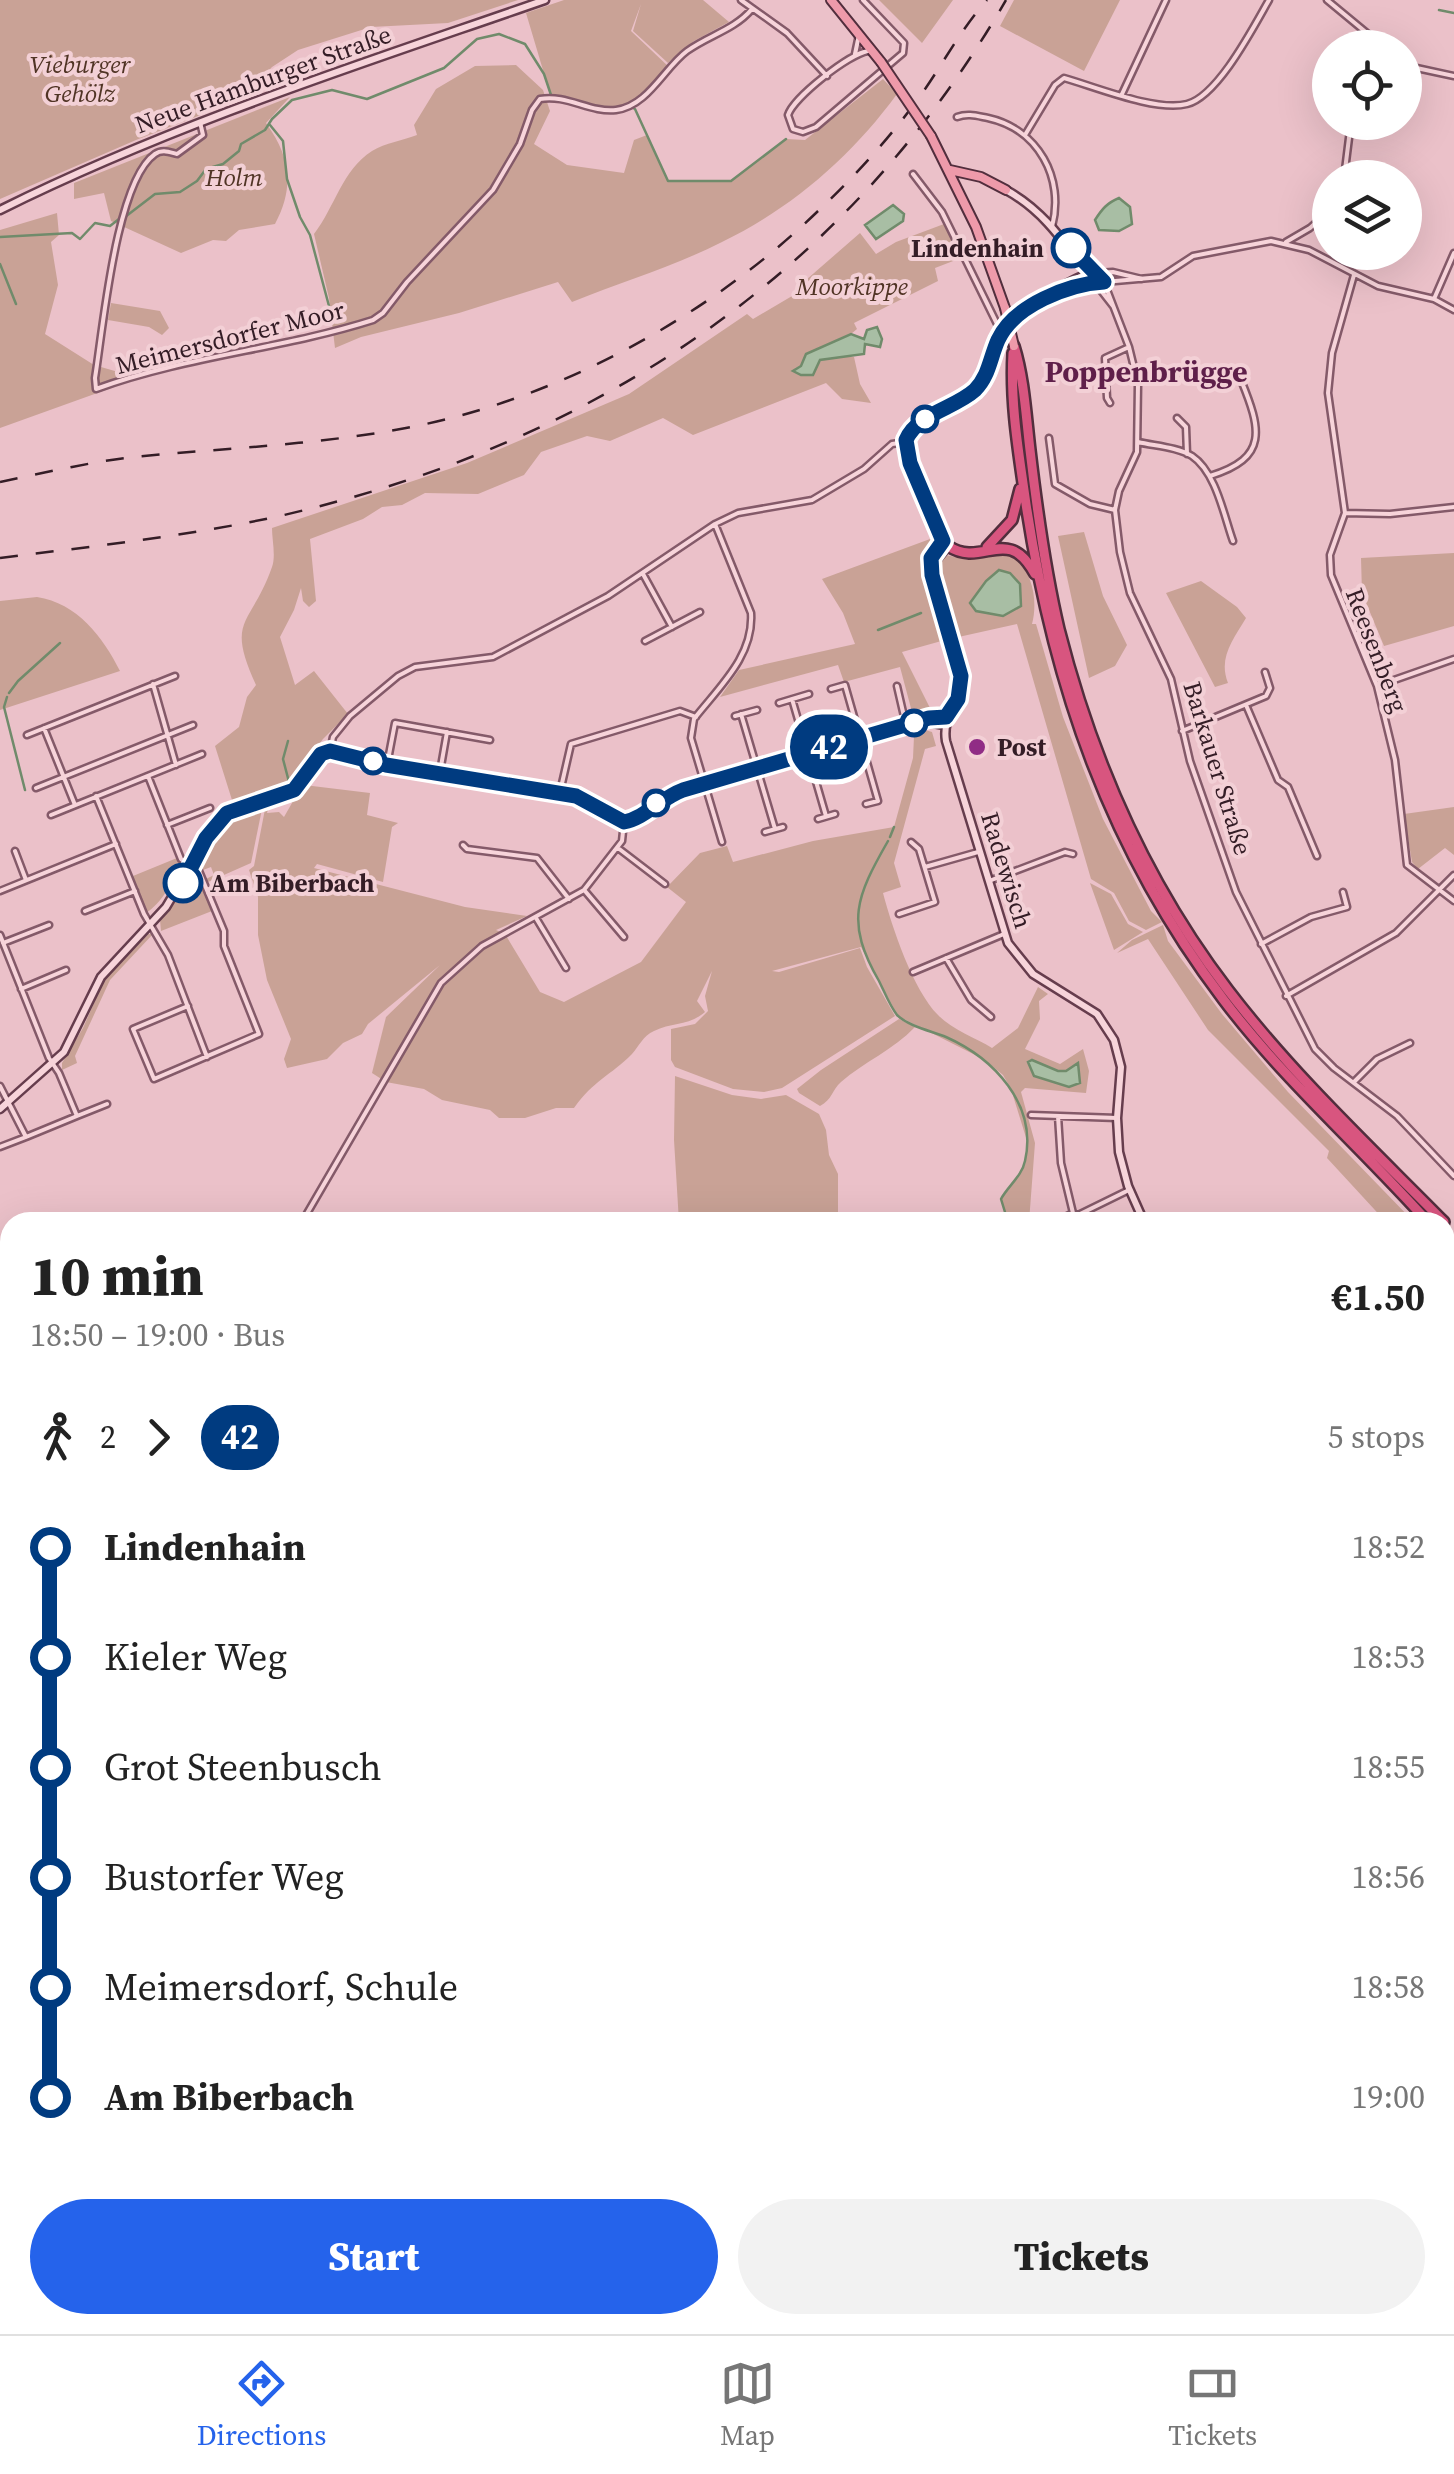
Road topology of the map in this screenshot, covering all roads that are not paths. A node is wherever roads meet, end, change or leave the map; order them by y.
1 (545, 0) edge
2 (741, 0) edge
3 (831, 0) edge
4 (864, 0) edge
5 (1166, 0) edge
6 (1268, 0) edge
7 (1327, 0) edge
8 (752, 9) junction
9 (1363, 30) edge
10 (859, 33) junction
11 (873, 52) junction
12 (854, 54) junction
13 (1422, 69) edge
14 (827, 76) junction
15 (1454, 76) edge
16 (1122, 94) junction
17 (957, 117) dead end
18 (200, 122) junction
19 (1025, 136) junction
20 (949, 170) junction
21 (913, 174) dead end
22 (981, 178) junction
23 (1006, 190) joint
24 (966, 204) junction
25 (0, 210) edge
26 (1312, 226) edge
27 (1052, 227) junction
28 (1286, 242) junction
29 (1454, 253) edge
30 (1092, 274) junction
31 (1354, 275) junction
32 (1146, 280) junction
33 (1100, 282) junction
34 (1062, 289) junction
35 (1434, 299) junction
36 (1454, 310) edge
37 (1002, 334) junction
38 (1014, 346) junction
39 (1129, 347) junction
40 (1241, 380) dead end
41 (1110, 403) dead end
42 (1177, 418) dead end
43 (1049, 438) dead end
44 (906, 442) junction
45 (1138, 442) junction
46 (1186, 454) junction
47 (1022, 471) junction
48 (1209, 476) junction
49 (1454, 508) edge
50 (1115, 510) junction
51 (1346, 514) junction
52 (715, 524) junction
53 (1233, 542) dead end
54 (945, 544) junction
55 (982, 550) junction
56 (642, 573) junction
57 (1039, 581) junction
58 (700, 612) dead end
59 (672, 627) junction
60 (645, 641) dead end
61 (1454, 659) edge
62 (1266, 672) dead end
63 (175, 676) dead end
64 (153, 684) junction
65 (897, 686) dead end
66 (1377, 686) junction
67 (831, 688) dead end
68 (809, 694) dead end
69 (792, 700) junction
70 (778, 703) dead end
71 (1246, 705) junction
72 (757, 710) dead end
73 (696, 717) junction
74 (945, 721) junction
75 (194, 725) dead end
76 (906, 725) junction
77 (44, 728) junction
78 (1182, 730) junction
79 (447, 732) junction
80 (27, 735) dead end
81 (166, 736) junction
82 (860, 738) junction
83 (490, 740) dead end
84 (330, 751) junction
85 (808, 753) junction
86 (202, 754) dead end
87 (176, 765) junction
88 (386, 765) junction
89 (756, 768) junction
90 (440, 774) junction
91 (148, 776) junction
92 (64, 777) junction
93 (705, 784) junction
94 (36, 788) dead end
95 (560, 793) junction
96 (96, 796) junction
97 (866, 804) dead end
98 (75, 805) junction
99 (210, 808) dead end
100 (835, 814) dead end
101 (51, 815) dead end
102 (826, 816) junction
103 (818, 818) dead end
104 (624, 822) junction
105 (168, 824) junction
106 (783, 827) dead end
107 (774, 830) junction
108 (766, 832) dead end
109 (722, 842) dead end
110 (910, 842) dead end
111 (116, 844) junction
112 (463, 844) dead end
113 (618, 848) junction
114 (15, 851) dead end
115 (980, 851) junction
116 (1073, 854) dead end
117 (1317, 856) dead end
118 (192, 867) junction
119 (925, 867) junction
120 (1454, 875) edge
121 (26, 880) junction
122 (988, 880) junction
123 (665, 884) dead end
124 (1437, 888) junction
125 (584, 890) junction
126 (135, 891) junction
127 (0, 892) edge
128 (1342, 892) dead end
129 (569, 899) junction
130 (942, 900) dead end
131 (935, 902) junction
132 (1454, 902) edge
133 (84, 911) dead end
134 (899, 914) dead end
135 (536, 918) junction
136 (49, 924) dead end
137 (152, 924) junction
138 (1004, 934) junction
139 (0, 936) edge
140 (624, 937) dead end
141 (3, 943) junction
142 (1261, 944) junction
143 (946, 958) junction
144 (566, 968) dead end
145 (66, 970) dead end
146 (913, 972) dead end
147 (21, 989) junction
148 (1286, 996) junction
149 (188, 1006) junction
150 (991, 1017) dead end
151 (1410, 1043) dead end
152 (207, 1057) junction
153 (53, 1063) junction
154 (1354, 1082) junction
155 (0, 1086) edge
156 (8, 1102) junction
157 (107, 1104) dead end
158 (0, 1109) edge
159 (1030, 1115) dead end
160 (77, 1116) junction
161 (1058, 1116) junction
162 (1117, 1118) junction
163 (26, 1137) junction
164 (0, 1147) edge
165 (1454, 1176) edge
166 (1130, 1190) junction
167 (308, 1212) edge
168 (1073, 1212) edge
169 (1084, 1212) edge
170 (1140, 1212) edge
171 (1419, 1212) edge
172 (1434, 1212) edge

1 - 18 street, Neue Hamburger Straße
2 - 8 street
3 - 10 main road
4 - 14 street
5 - 16 street
6 - 16 street
7 - 9 street
8 - 14 street
8 - 18 street, Meimersdorfer Moor
10 - 11 main road
10 - 12 street
11 - 12 street
11 - 20 main road, bridge
12 - 14 street
13 - 15 street
16 - 19 street
17 - 19 street
18 - 25 street, Neue Hamburger Straße
19 - 27 street
20 - 22 main road
20 - 24 main road
21 - 37 street
22 - 23 main road
22 - 24 main road
23 - 27 street, Barkauer Straße
24 - 38 main road, bridge
26 - 28 street
27 - 30 street, Barkauer Straße
28 - 31 street
28 - 32 street
29 - 35 street
30 - 32 street
30 - 33 street, Barkauer Straße
30 - 34 street
31 - 35 street
31 - 51 street, Reesenberg
32 - 33 street
33 - 34 street
33 - 39 street, Barkauer Straße
34 - 37 street
35 - 36 street
37 - 44 street
38 - 47 highway
38 - 172 highway
39 - 41 street
39 - 45 street, Barkauer Straße
40 - 48 street
42 - 46 street
43 - 50 street
44 - 52 street
44 - 54 street
45 - 46 street
45 - 50 street, Barkauer Straße
46 - 48 street
47 - 55 highway
47 - 57 highway
48 - 53 street
49 - 51 street
50 - 78 street, Barkauer Straße
51 - 66 street, Reesenberg
52 - 56 street
52 - 73 street
54 - 55 highway
54 - 74 street
55 - 57 highway
56 - 59 street
56 - 84 street
57 - 171 highway
58 - 59 street
59 - 60 street
61 - 66 street
62 - 71 street
63 - 64 street
64 - 77 street
64 - 81 street
65 - 76 street
66 - 124 street, Reesenberg
67 - 82 street
68 - 69 street
69 - 70 street
69 - 85 street
71 - 78 street
71 - 117 street
72 - 89 street
73 - 93 street
73 - 95 street
74 - 76 street
74 - 115 street, Radewisch
75 - 81 street
76 - 82 street
77 - 80 street
77 - 92 street
78 - 142 street, Barkauer Straße
79 - 83 street
79 - 88 street
79 - 90 street
81 - 87 street
81 - 92 street
82 - 85 street
82 - 97 street
84 - 88 street
84 - 118 street
85 - 89 street
85 - 102 street
86 - 87 street
87 - 91 street
88 - 90 street
89 - 93 street
89 - 107 street
90 - 95 street
91 - 96 street
91 - 105 street
92 - 94 street
92 - 98 street
93 - 104 street
93 - 109 street
95 - 104 street
96 - 98 street
96 - 111 street
98 - 101 street
99 - 105 street
100 - 102 street
102 - 103 street
104 - 113 street
105 - 118 street
106 - 107 street
107 - 108 street
110 - 119 street
111 - 121 street
111 - 126 street
112 - 129 street
113 - 123 street
113 - 125 street
114 - 121 street
115 - 119 street
115 - 122 street, Radewisch
116 - 122 street
118 - 137 street
118 - 152 street
119 - 131 street
120 - 124 street
121 - 127 street
122 - 138 street, Radewisch
124 - 132 street, Reesenberg
124 - 148 street
125 - 129 street
125 - 140 street
126 - 133 street
126 - 137 street
128 - 142 street
129 - 135 street
130 - 131 street
131 - 134 street
135 - 144 street
135 - 167 street
136 - 141 street
137 - 149 street
137 - 153 street
138 - 143 street
138 - 162 street, Radewisch
139 - 141 street
141 - 147 street
142 - 148 street, Barkauer Straße
143 - 146 street
143 - 150 street
145 - 147 street
147 - 153 street
148 - 154 street, Barkauer Straße
149 - 152 street
149 - 152 street
151 - 154 street
153 - 156 street
153 - 160 street
154 - 165 street, Barkauer Straße
155 - 156 street
156 - 158 street
156 - 163 street
157 - 160 street
159 - 161 street
160 - 163 street
161 - 162 street
161 - 168 street
162 - 166 street, Radewisch
163 - 164 street
166 - 169 street
166 - 170 street, Radewisch

